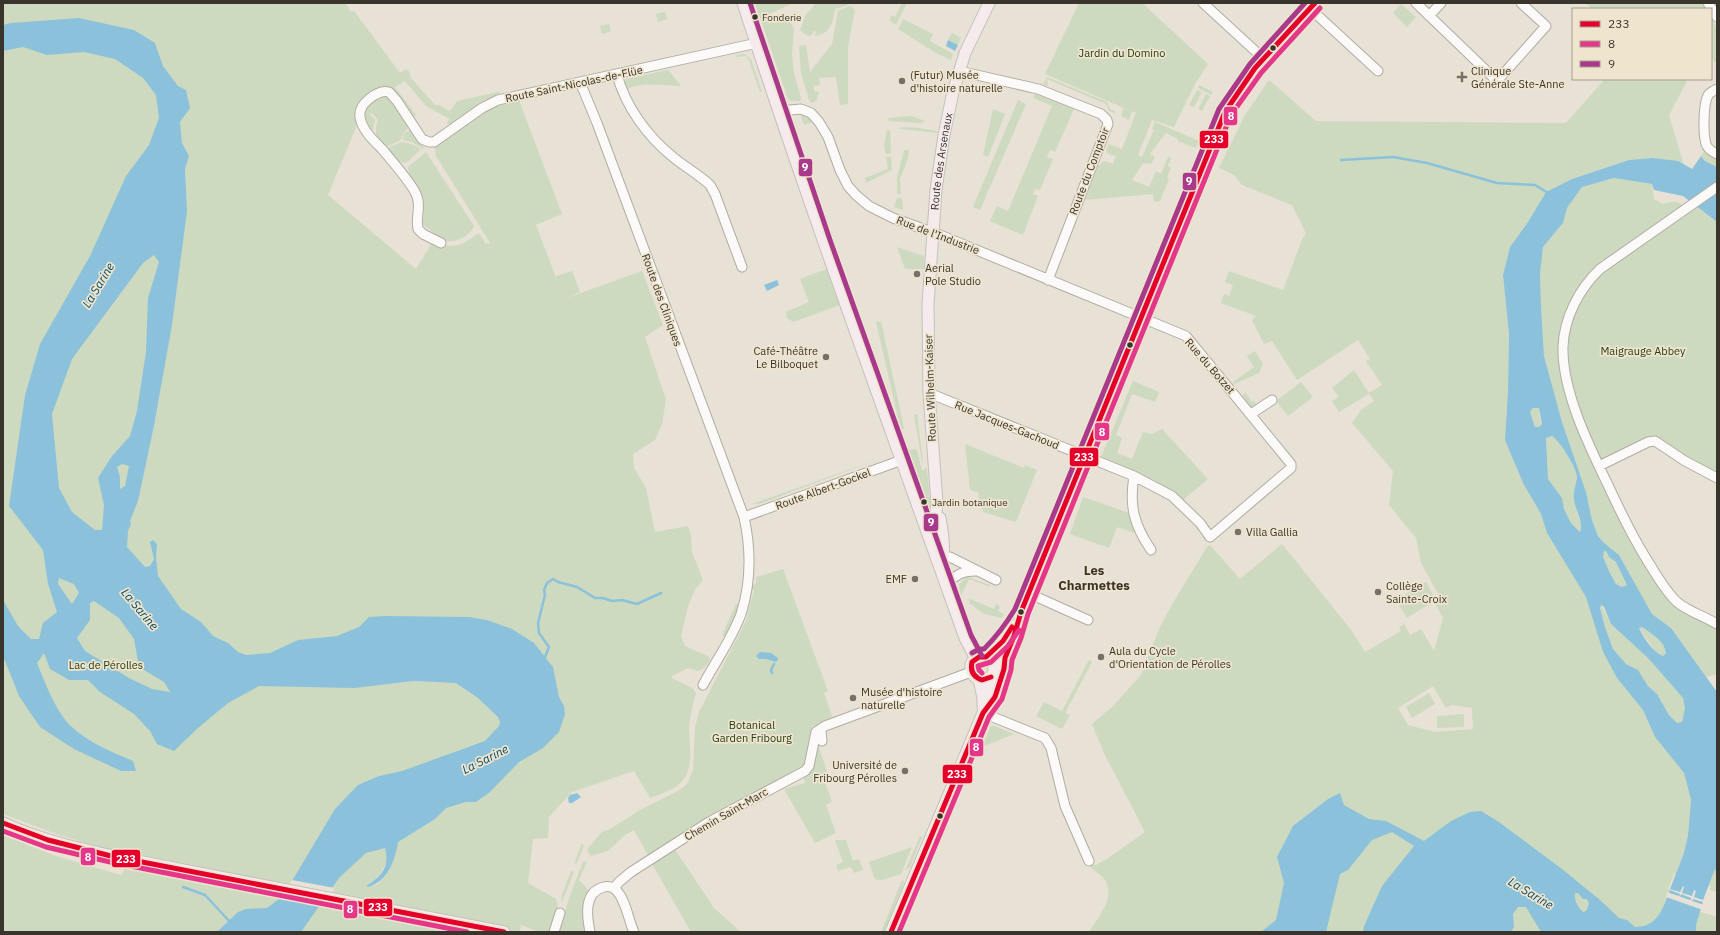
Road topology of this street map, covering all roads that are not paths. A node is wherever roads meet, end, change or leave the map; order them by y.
1 (743, 3) edge
2 (990, 3) edge
3 (1203, 3) edge
4 (1416, 3) edge
5 (1441, 3) edge
6 (1521, 3) edge
7 (1310, 5) edge
8 (1429, 16) junction
9 (756, 43) junction
10 (1264, 59) junction
11 (1378, 71) dead end
12 (959, 72) junction
13 (616, 75) junction
14 (580, 82) junction
15 (1717, 89) edge
16 (779, 111) junction
17 (1717, 154) edge
18 (1717, 187) edge
19 (932, 232) junction
20 (441, 243) dead end
21 (742, 267) dead end
22 (1048, 280) junction
23 (1141, 317) junction
24 (929, 392) junction
25 (1272, 400) dead end
26 (1251, 414) junction
27 (1084, 456) junction
28 (902, 460) junction
29 (1599, 466) junction
30 (1134, 476) junction
31 (1717, 478) edge
32 (937, 503) junction
33 (744, 517) junction
34 (1210, 537) joint
35 (932, 545) junction
36 (1152, 550) dead end
37 (940, 561) junction
38 (977, 572) junction
39 (996, 580) dead end
40 (946, 584) junction
41 (1028, 593) junction
42 (1021, 612) junction
43 (1088, 620) dead end
44 (1717, 624) edge
45 (981, 658) junction
46 (992, 674) junction
47 (975, 676) junction
48 (703, 685) dead end
49 (983, 714) junction
50 (820, 731) junction
51 (822, 742) dead end
52 (3, 823) edge
53 (1089, 861) dead end
54 (614, 888) junction
55 (560, 913) dead end
56 (504, 932) edge
57 (554, 932) edge
58 (590, 932) edge
59 (634, 932) edge
60 (891, 932) edge

1 - 9 main road
2 - 12 main road, Route des Arsenaux
3 - 10 street
4 - 8 street
5 - 8 street
6 - 8 street
7 - 10 main road
7 - 11 street
9 - 13 street, Route Saint-Nicolas-de-Flüe
9 - 16 main road
10 - 23 main road
12 - 19 main road, Route des Arsenaux
12 - 22 street, Route du Comptoir
13 - 14 street, Route Saint-Nicolas-de-Flüe
13 - 21 street
14 - 20 street, Route Saint-Nicolas-de-Flüe
14 - 33 street, Route des Cliniques
15 - 17 street
16 - 19 street, Rue de l'Industrie
16 - 28 main road
18 - 29 street
19 - 22 street, Rue de l'Industrie
19 - 24 main road, Route Wilhelm-Kaiser
22 - 23 street, Rue de l'Industrie
23 - 26 street, Rue du Botzet
23 - 27 main road
24 - 27 street, Rue Jacques-Gachoud
24 - 32 main road, Route Wilhelm-Kaiser
25 - 26 street
26 - 34 street, Rue du Botzet
27 - 30 street, Rue Jacques-Gachoud
27 - 41 main road
28 - 33 street, Route Albert-Gockel
28 - 35 main road
29 - 31 street
29 - 44 street
30 - 34 street, Rue Jacques-Gachoud
30 - 36 street
32 - 35 main road, Route Wilhelm-Kaiser
32 - 37 main road
33 - 48 street, Route des Cliniques
35 - 37 main road
37 - 38 street
37 - 40 main road
38 - 39 street
38 - 40 street
40 - 45 main road
41 - 42 main road
41 - 43 street
42 - 45 main road
42 - 46 main road
45 - 46 main road
45 - 47 main road
46 - 47 main road
46 - 49 main road
47 - 49 main road
47 - 50 street
49 - 53 street
49 - 60 main road
50 - 51 street
50 - 54 street, Chemin Saint-Marc
52 - 56 main road
54 - 58 street
54 - 59 street
55 - 57 street

